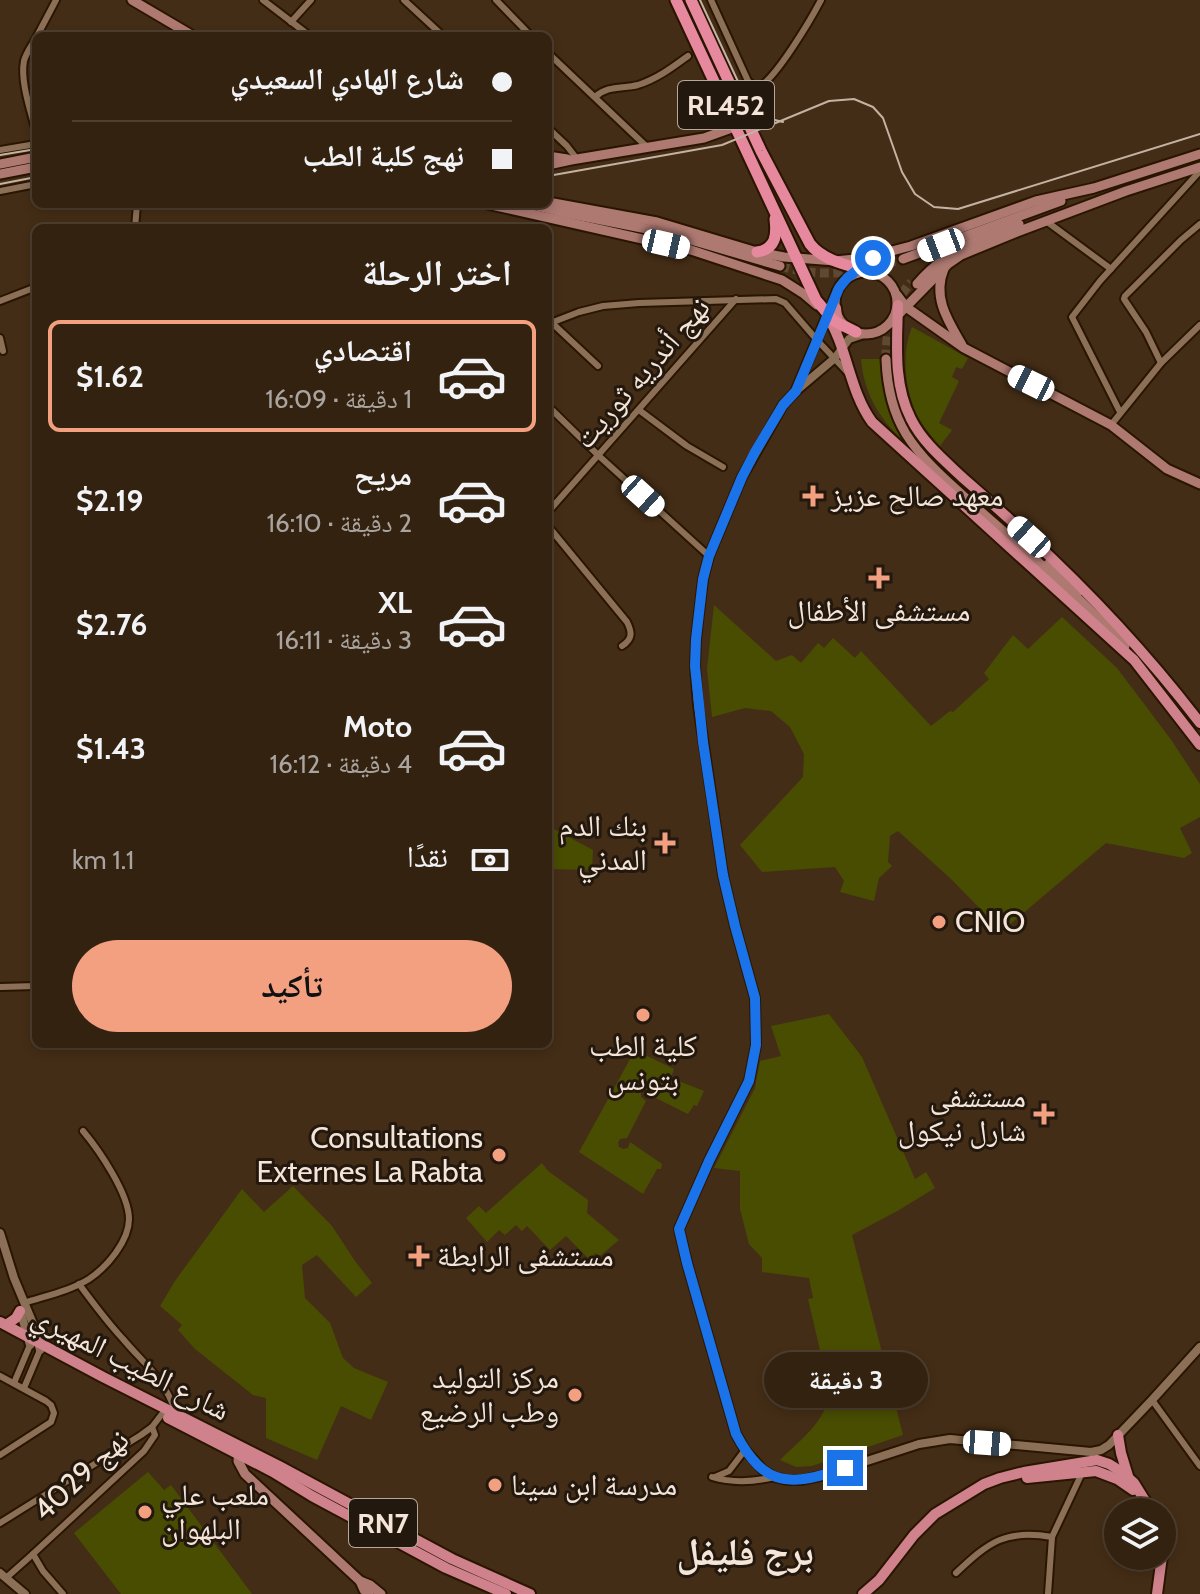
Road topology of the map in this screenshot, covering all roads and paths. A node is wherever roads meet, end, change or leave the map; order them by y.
1 (56, 0) edge
2 (132, 0) edge
3 (263, 0) edge
4 (311, 0) edge
5 (404, 0) edge
6 (496, 0) edge
7 (676, 0) edge
8 (691, 0) edge
9 (711, 0) edge
10 (821, 0) edge
11 (291, 22) junction
12 (40, 32) edge
13 (180, 32) edge
14 (305, 32) edge
15 (439, 32) edge
16 (527, 32) edge
17 (32, 46) edge
18 (688, 56) dead end
19 (552, 57) edge
20 (32, 92) edge
21 (27, 93) junction
22 (595, 97) junction
23 (739, 101) junction
24 (32, 115) edge
25 (735, 125) junction
26 (552, 132) edge
27 (32, 145) edge
28 (648, 148) junction
29 (0, 150) edge
30 (1200, 154) edge
31 (552, 156) edge
32 (32, 158) edge
33 (574, 159) junction
34 (0, 164) edge
35 (552, 164) edge
36 (32, 168) edge
37 (1200, 169) edge
38 (0, 174) edge
39 (32, 185) edge
40 (1094, 188) junction
41 (0, 191) edge
42 (1126, 191) junction
43 (552, 203) edge
44 (505, 208) edge
45 (545, 208) edge
46 (775, 211) junction
47 (1046, 221) junction
48 (1200, 224) edge
49 (990, 226) junction
50 (757, 252) junction
51 (883, 254) junction
52 (797, 259) junction
53 (903, 259) tunnel mouth
54 (835, 261) junction
55 (948, 264) junction
56 (780, 266) tunnel mouth
57 (1111, 269) junction
58 (855, 272) junction
59 (875, 273) joint
60 (32, 289) edge
61 (736, 299) junction
62 (0, 301) edge
63 (898, 309) junction
64 (828, 310) junction
65 (552, 322) edge
66 (838, 324) junction
67 (552, 325) edge
68 (1200, 325) edge
69 (860, 333) junction
70 (0, 338) edge
71 (817, 340) junction
72 (964, 348) junction
73 (3, 351) dead end
74 (838, 354) junction
75 (1161, 363) junction
76 (598, 366) dead end
77 (796, 391) junction
78 (552, 410) edge
79 (639, 410) junction
80 (1120, 412) junction
81 (1111, 425) junction
82 (599, 456) junction
83 (723, 467) dead end
84 (1200, 484) edge
85 (552, 508) edge
86 (552, 531) edge
87 (709, 556) junction
88 (622, 646) dead end
89 (1142, 651) junction
90 (1134, 660) junction
91 (1195, 711) edge
92 (1200, 723) edge
93 (1200, 745) edge
94 (32, 986) edge
95 (0, 987) edge
96 (83, 1131) dead end
97 (0, 1233) edge
98 (79, 1284) junction
99 (22, 1307) junction
100 (2, 1326) edge
101 (34, 1343) junction
102 (1200, 1347) edge
103 (0, 1376) edge
104 (14, 1383) junction
105 (24, 1388) junction
106 (1152, 1400) junction
107 (175, 1413) junction
108 (162, 1414) junction
109 (152, 1427) junction
110 (1118, 1435) junction
111 (0, 1445) edge
112 (8, 1450) junction
113 (238, 1450) junction
114 (745, 1450) junction
115 (0, 1455) edge
116 (1087, 1462) junction
117 (1200, 1466) edge
118 (774, 1477) junction
119 (1129, 1478) junction
120 (1142, 1496) joint
121 (0, 1523) edge
122 (1052, 1537) junction
123 (33, 1554) junction
124 (1160, 1570) edge
125 (956, 1573) dead end
126 (3, 1576) edge
127 (360, 1581) junction
128 (25, 1594) edge
129 (63, 1594) edge
130 (369, 1594) edge
131 (381, 1594) edge
132 (506, 1594) edge
133 (530, 1594) edge
134 (863, 1594) edge
135 (1048, 1594) edge
136 (1157, 1594) edge

1 - 12 street
2 - 13 main road
3 - 11 street
4 - 11 street
5 - 15 street
6 - 16 street
7 - 25 highway, RL452
8 - 23 highway, RL452
9 - 10 street
11 - 14 street
17 - 21 street
18 - 22 street
19 - 22 street
20 - 21 street
21 - 24 street
22 - 28 street
23 - 25 main road
23 - 54 highway, RL452
25 - 28 main road
25 - 46 highway, RL452
26 - 33 street
27 - 29 street
28 - 33 main road
30 - 40 main road
31 - 33 main road
32 - 34 main road
33 - 35 main road
36 - 38 main road
37 - 42 main road
37 - 57 street
39 - 41 street
40 - 49 main road
40 - 51 main road
42 - 47 main road
42 - 49 main road
43 - 50 main road
44 - 64 main road
45 - 56 main road
46 - 50 highway
46 - 52 highway, RL452
47 - 55 main road
47 - 57 street
48 - 75 street
49 - 53 main road
50 - 52 main road
51 - 54 main road
51 - 58 main road
52 - 54 main road
52 - 64 highway, RL452
54 - 58 highway, RL452
55 - 63 main road
55 - 72 main road
57 - 80 street
58 - 59 highway, RL452
58 - 64 main road
59 - 63 main road, RL452
60 - 62 street
61 - 65 street
61 - 71 street
61 - 79 street, نهج أندريه ثوريت
63 - 69 main road
63 - 72 main road
63 - 89 main road
64 - 66 highway, RL452
64 - 69 main road, RL452
64 - 71 street
64 - 74 main road
66 - 69 highway, RL452
66 - 74 main road
67 - 76 street
68 - 75 street
69 - 74 street
70 - 73 street
71 - 74 street
71 - 77 street
72 - 81 main road
74 - 77 street
74 - 90 main road
75 - 80 street
77 - 87 street
78 - 82 street
79 - 82 street, نهج أندريه ثوريت
79 - 83 street
80 - 81 street
81 - 84 main road
82 - 85 street, نهج أندريه ثوريت
82 - 87 street
86 - 88 street
87 - 114 street
89 - 90 main road
89 - 91 main road
90 - 93 main road
91 - 92 main road
94 - 95 street
96 - 98 street
97 - 99 street
98 - 99 street
98 - 107 street
99 - 100 main road
99 - 101 street
100 - 101 main road, شارع الطيب المهيري / RN7
101 - 104 street
101 - 105 street
101 - 107 main road, شارع الطيب المهيري / RN7
101 - 108 main road, شارع الطيب المهيري / RN7
102 - 106 street
103 - 104 street
104 - 105 street
105 - 112 street
106 - 110 street
106 - 117 street
107 - 113 main road, شارع الطيب المهيري / RN7
108 - 109 street
108 - 113 main road, شارع الطيب المهيري / RN7
109 - 121 street
109 - 123 street, نهج 4029
110 - 116 street
110 - 119 main road
111 - 112 street
112 - 115 street
113 - 127 main road
113 - 132 main road, RN7
113 - 133 main road, RN7
114 - 118 street
114 - 118 street
116 - 118 street
116 - 119 main road
116 - 120 main road
116 - 122 street
116 - 134 main road
119 - 120 main road
122 - 125 street
122 - 135 street
123 - 126 street
123 - 129 street, نهج 4029
124 - 136 main road
126 - 128 street
127 - 130 main road
127 - 131 main road

